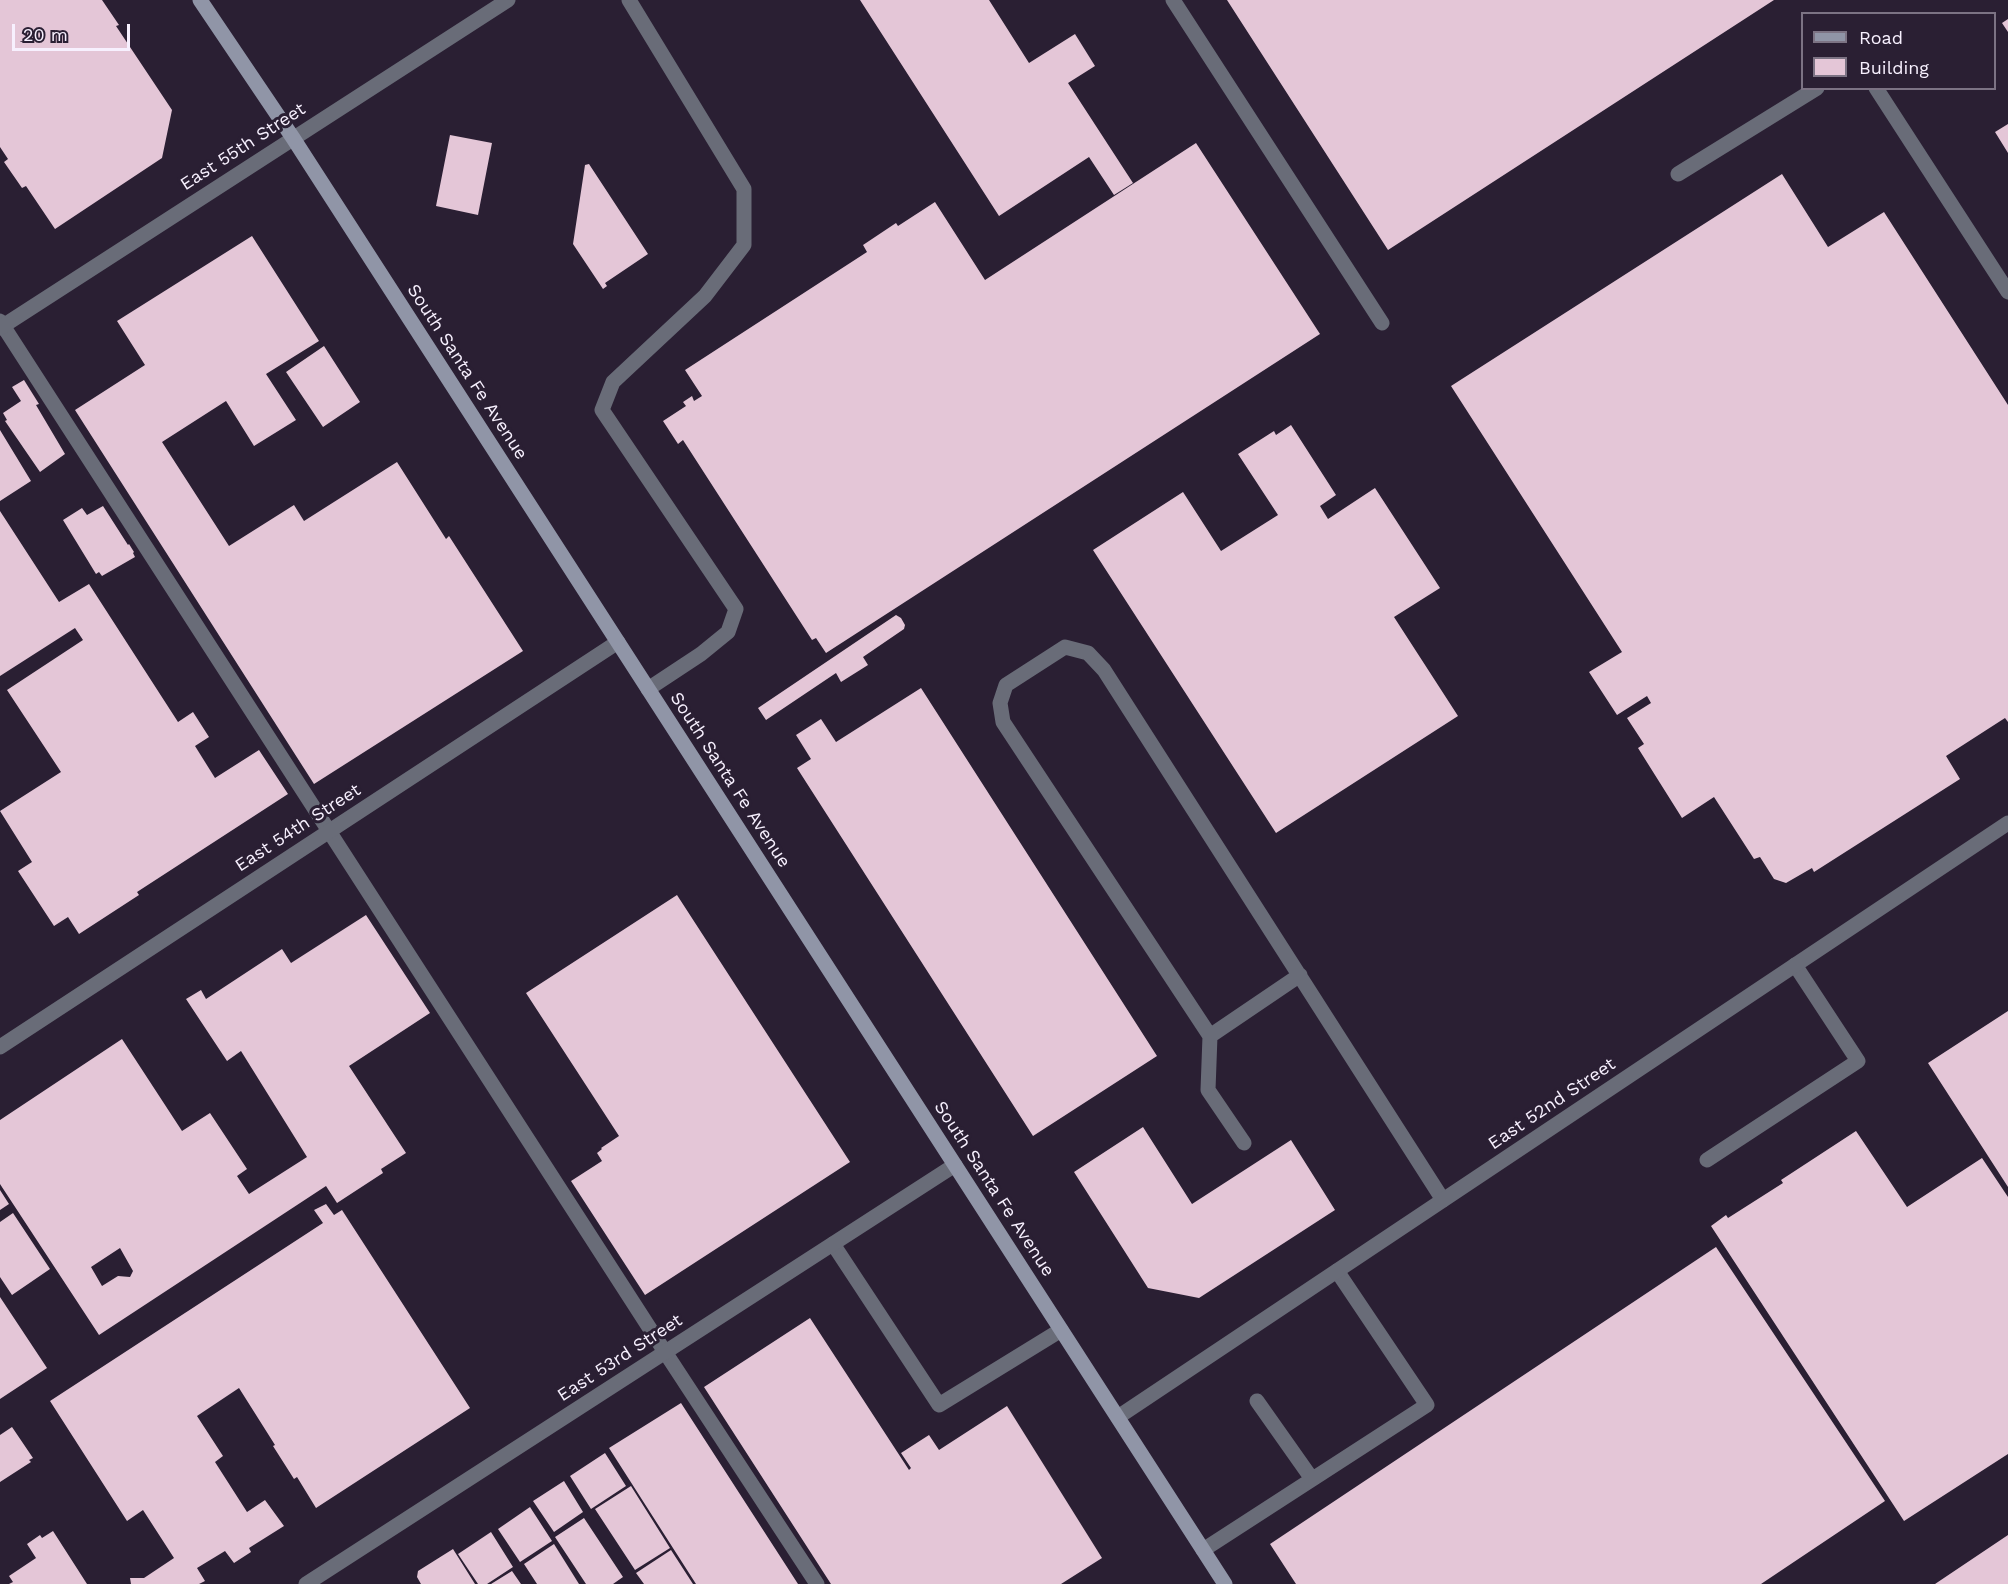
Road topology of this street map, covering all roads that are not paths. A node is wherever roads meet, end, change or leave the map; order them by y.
1 (200, 0) edge
2 (508, 0) edge
3 (629, 0) edge
4 (1173, 0) edge
5 (1814, 90) edge
6 (1877, 90) edge
7 (293, 138) junction
8 (1678, 174) dead end
9 (2008, 292) edge
10 (1382, 323) dead end
11 (1, 325) edge
12 (618, 642) junction
13 (648, 689) junction
14 (2008, 823) edge
15 (328, 831) junction
16 (1796, 965) junction
17 (1300, 975) junction
18 (1210, 1036) junction
19 (0, 1047) edge
20 (1244, 1143) dead end
21 (1707, 1160) dead end
22 (955, 1165) junction
23 (1443, 1200) junction
24 (833, 1244) junction
25 (1337, 1271) junction
26 (1061, 1330) junction
27 (665, 1353) junction
28 (1257, 1401) dead end
29 (1118, 1418) junction
30 (1312, 1479) junction
31 (1203, 1550) junction
32 (306, 1584) edge
33 (817, 1584) edge
34 (1225, 1584) edge

1 - 7 main road, South Santa Fe Avenue
2 - 7 street, East 55th Street
3 - 13 street
4 - 10 street
5 - 8 street
6 - 9 street
7 - 11 street, East 55th Street
7 - 12 main road, South Santa Fe Avenue
11 - 15 street
12 - 13 main road, South Santa Fe Avenue
12 - 15 street, East 54th Street
13 - 22 main road, South Santa Fe Avenue
14 - 16 street, East 52nd Street
15 - 19 street, East 54th Street
15 - 27 street
16 - 21 street
16 - 23 street, East 52nd Street
17 - 18 street
17 - 18 street
17 - 23 street
18 - 20 street
22 - 24 street, East 53rd Street
22 - 26 main road, South Santa Fe Avenue
23 - 25 street, East 52nd Street
24 - 26 street
24 - 27 street, East 53rd Street
25 - 29 street, East 52nd Street
25 - 30 street
26 - 29 main road, South Santa Fe Avenue
27 - 32 street, East 53rd Street
27 - 33 street
28 - 30 street
29 - 31 main road, South Santa Fe Avenue
30 - 31 street
31 - 34 main road, South Santa Fe Avenue

